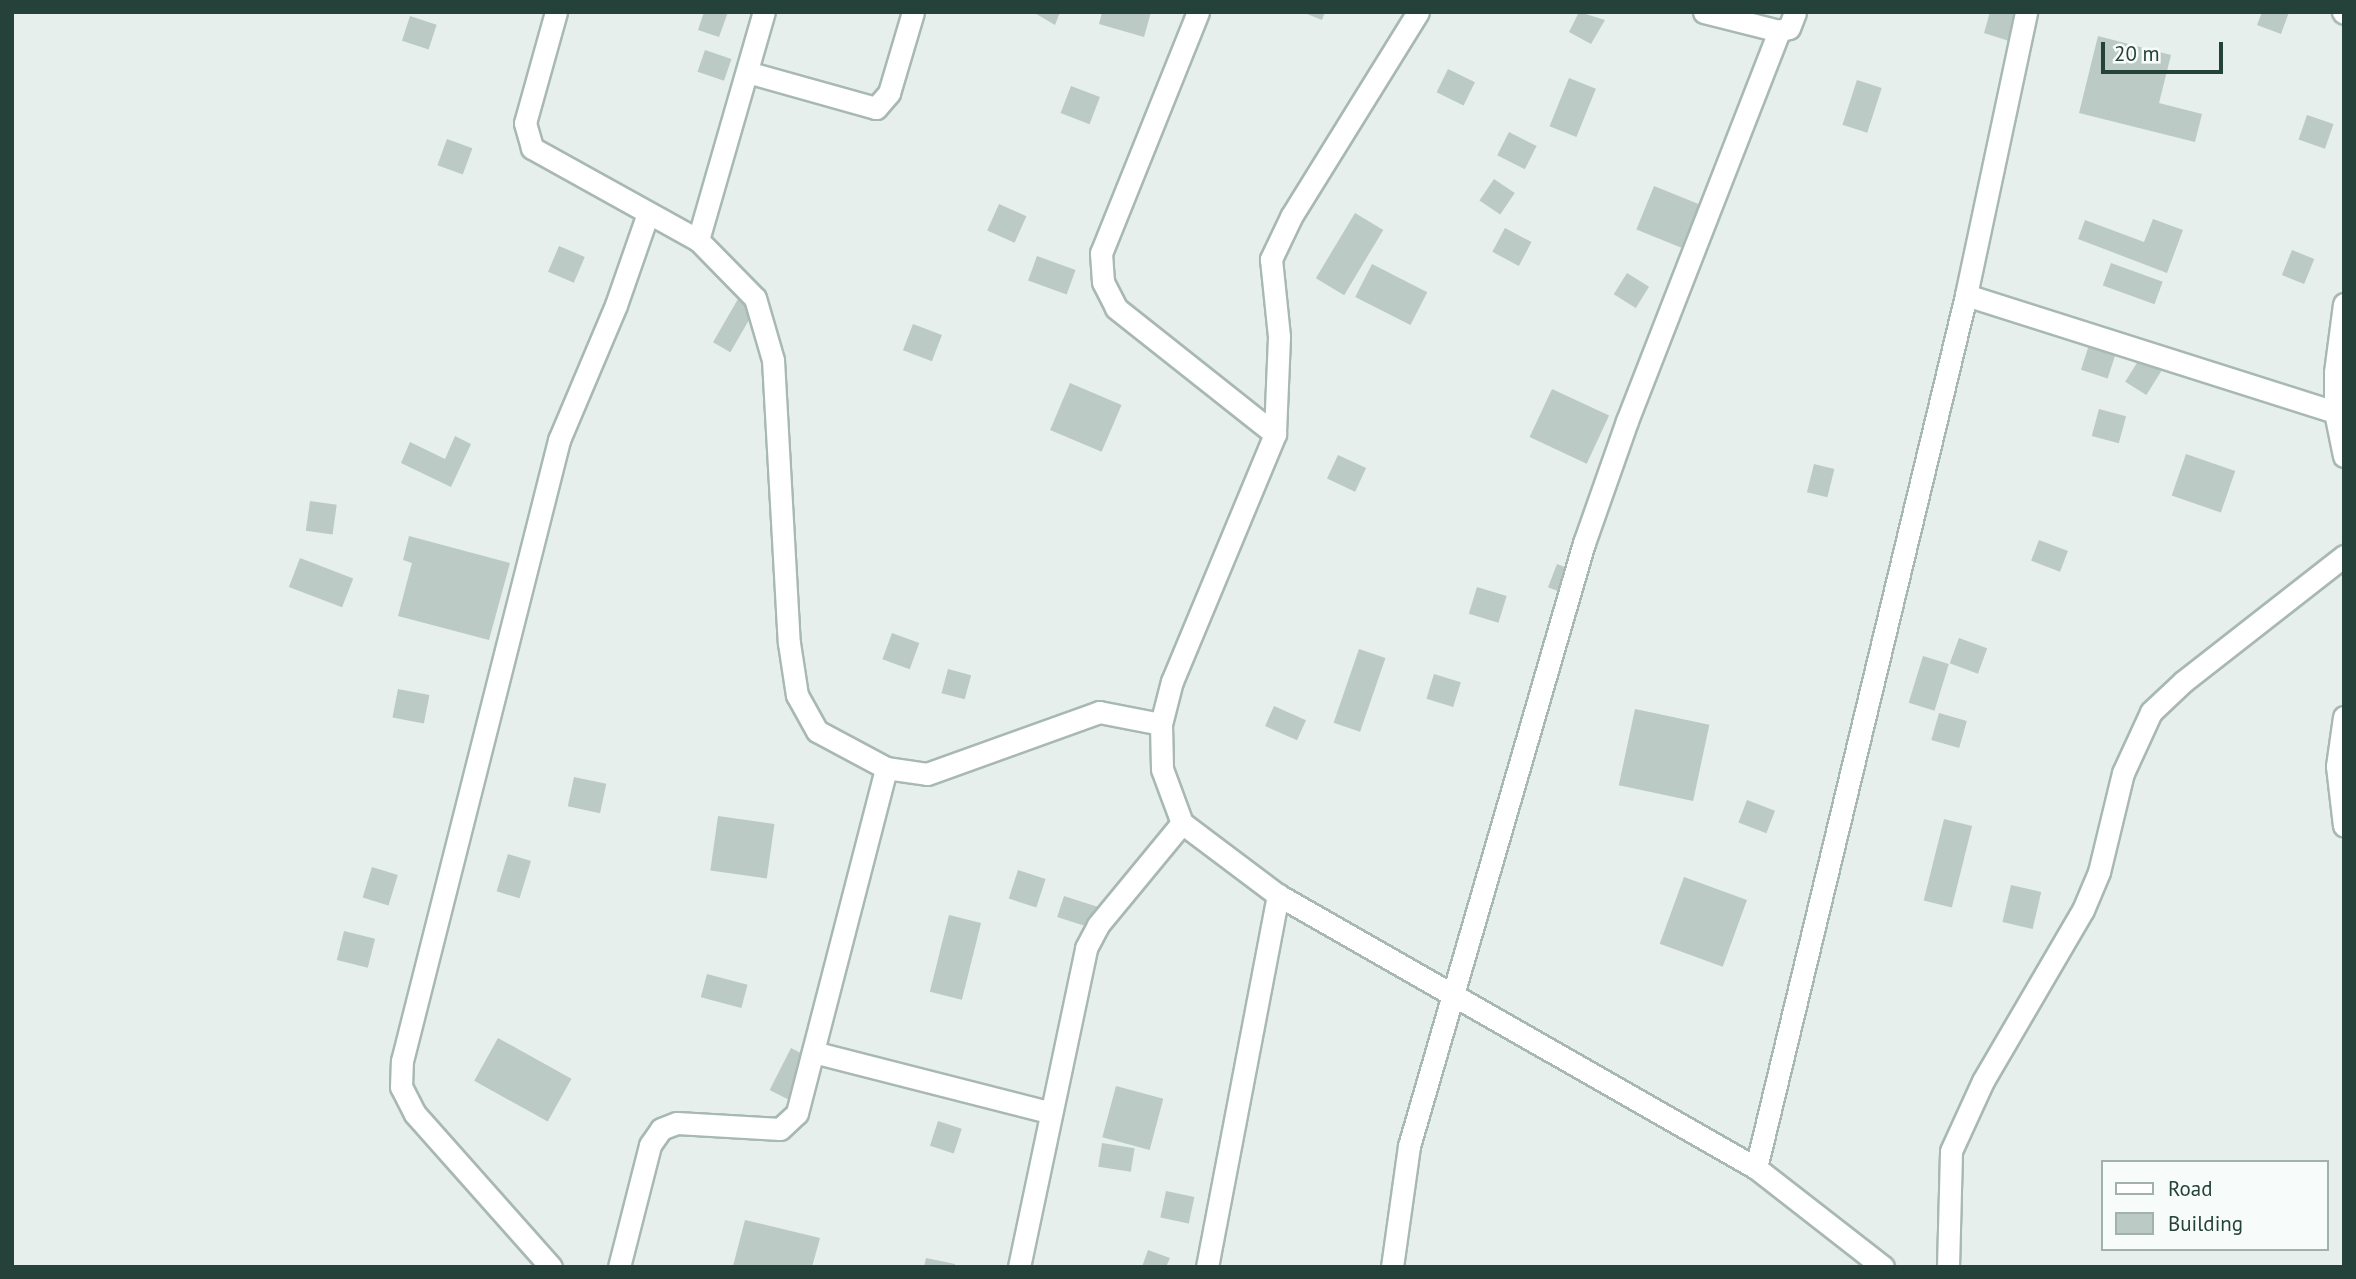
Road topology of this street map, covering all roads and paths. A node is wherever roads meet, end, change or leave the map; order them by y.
1 (556, 12) edge
2 (764, 12) edge
3 (913, 12) edge
4 (1198, 12) edge
5 (1418, 12) edge
6 (1704, 12) edge
7 (1795, 12) edge
8 (2026, 12) edge
9 (1779, 31) junction
10 (747, 72) junction
11 (648, 212) junction
12 (698, 240) junction
13 (1966, 295) junction
14 (2344, 304) edge
15 (2335, 412) junction
16 (1275, 434) junction
17 (2344, 456) edge
18 (2344, 556) edge
19 (2344, 717) edge
20 (1161, 724) junction
21 (886, 768) junction
22 (1182, 823) junction
23 (2344, 826) edge
24 (1278, 895) junction
25 (1452, 996) junction
26 (813, 1052) junction
27 (1049, 1112) junction
28 (1756, 1168) junction
29 (551, 1267) edge
30 (618, 1267) edge
31 (1019, 1267) edge
32 (1207, 1267) edge
33 (1392, 1267) edge
34 (1883, 1267) edge
35 (1948, 1267) edge

1 - 11 street
2 - 10 street
3 - 10 street
4 - 16 street
5 - 16 street
6 - 9 street
7 - 9 street
8 - 13 street
9 - 25 street
10 - 12 street
11 - 12 street
11 - 29 street
12 - 21 street
13 - 15 street
13 - 28 street
14 - 15 street
15 - 17 street
16 - 20 street
18 - 35 street
19 - 23 street
20 - 21 street
20 - 22 street
21 - 26 street
22 - 24 street
22 - 27 street
24 - 25 street
24 - 32 street
25 - 28 street
25 - 33 street
26 - 27 street
26 - 30 street
27 - 31 street
28 - 34 street

